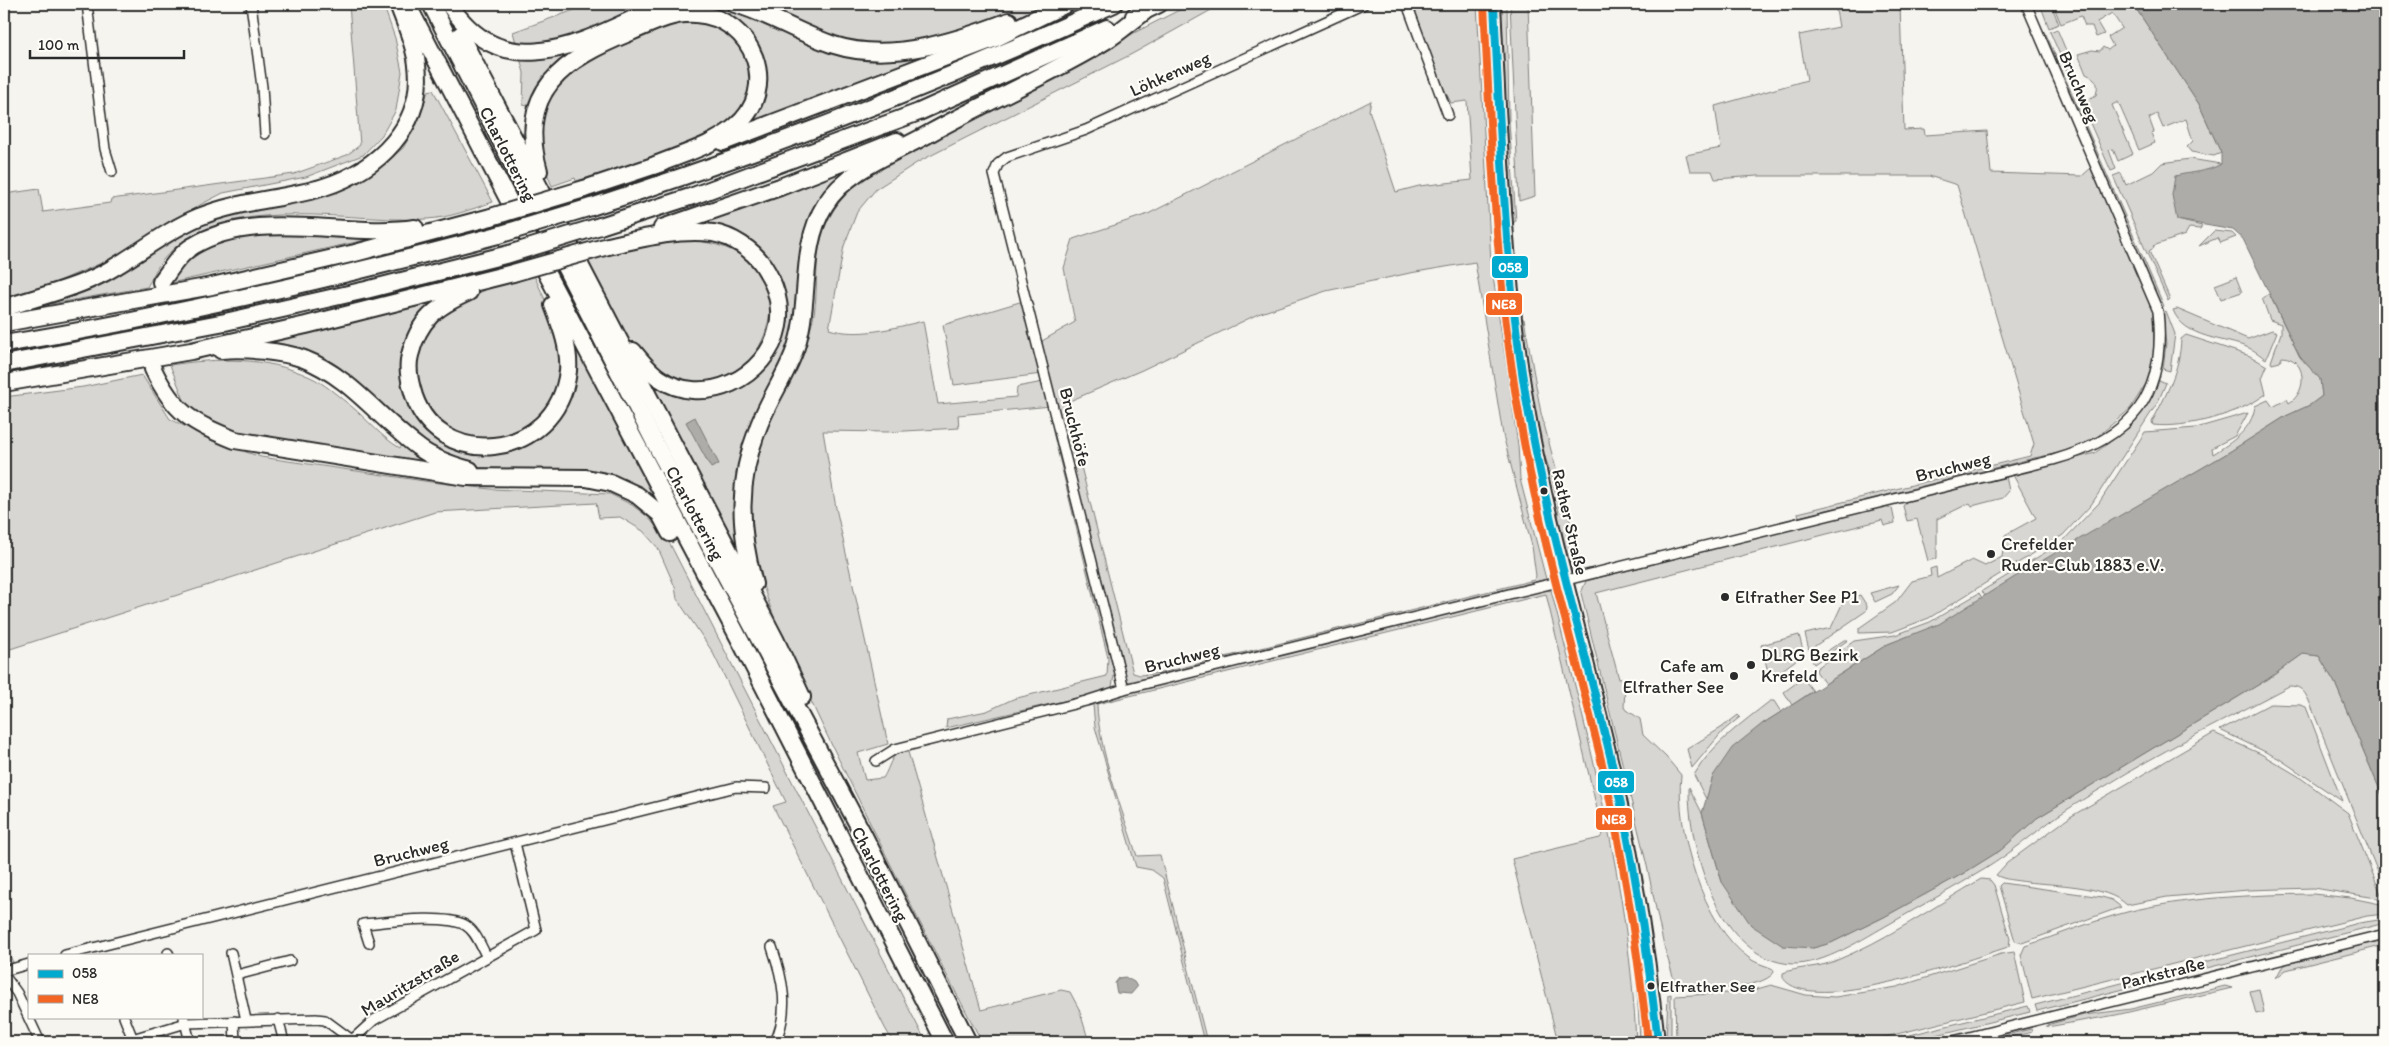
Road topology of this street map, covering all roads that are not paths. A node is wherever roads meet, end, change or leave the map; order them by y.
1 (87, 4) edge
2 (251, 4) edge
3 (398, 4) edge
4 (408, 4) edge
5 (431, 4) edge
6 (443, 4) edge
7 (449, 4) edge
8 (674, 4) edge
9 (735, 4) edge
10 (1053, 4) edge
11 (1066, 4) edge
12 (1114, 4) edge
13 (1159, 4) edge
14 (1364, 4) edge
15 (1408, 4) edge
16 (1494, 4) edge
17 (2026, 4) edge
18 (1144, 12) junction
19 (1448, 115) dead end
20 (955, 118) junction
21 (265, 134) dead end
22 (653, 166) junction
23 (112, 172) dead end
24 (994, 174) joint
25 (553, 211) junction
26 (491, 216) junction
27 (608, 246) junction
28 (513, 273) junction
29 (548, 278) junction
30 (160, 282) tunnel mouth
31 (4, 308) edge
32 (4, 324) edge
33 (612, 325) junction
34 (4, 344) edge
35 (191, 351) junction
36 (4, 364) edge
37 (153, 369) tunnel mouth
38 (4, 383) edge
39 (492, 477) junction
40 (1566, 580) junction
41 (775, 639) junction
42 (741, 642) junction
43 (1124, 689) junction
44 (876, 761) dead end
45 (766, 788) dead end
46 (864, 834) junction
47 (515, 843) junction
48 (2385, 934) edge
49 (368, 943) dead end
50 (772, 947) dead end
51 (231, 953) dead end
52 (69, 954) edge
53 (487, 957) junction
54 (290, 961) dead end
55 (28, 964) edge
56 (4, 973) edge
57 (237, 975) junction
58 (28, 1017) edge
59 (28, 1018) edge
60 (124, 1018) edge
61 (185, 1020) edge
62 (246, 1020) junction
63 (278, 1020) junction
64 (234, 1021) junction
65 (133, 1041) edge
66 (352, 1041) edge
67 (40, 1042) edge
68 (122, 1042) edge
69 (190, 1042) edge
70 (235, 1042) edge
71 (284, 1042) edge
72 (775, 1042) edge
73 (945, 1042) edge
74 (968, 1042) edge
75 (1658, 1042) edge
76 (1949, 1042) edge

1 - 23 street
2 - 21 street
3 - 31 highway
4 - 29 highway, Charlottering
5 - 46 highway, Charlottering
6 - 25 highway
7 - 8 highway
9 - 10 highway
11 - 22 highway
12 - 34 highway, bridge
13 - 18 highway
14 - 24 street, Löhkenweg
15 - 19 street
16 - 40 main road, Rather Straße
17 - 40 street, Bruchweg
18 - 20 highway
18 - 36 highway, bridge
20 - 27 highway
20 - 41 highway
22 - 25 highway
22 - 26 highway, bridge
24 - 43 street, Bruchhöfe
25 - 33 highway
26 - 30 highway
26 - 32 highway
27 - 28 highway, bridge
27 - 33 highway
28 - 29 highway
28 - 35 highway
29 - 42 highway, Charlottering
33 - 41 highway
35 - 38 highway
35 - 39 highway
37 - 39 highway
39 - 42 highway
40 - 43 street, Bruchweg
40 - 75 main road, Rather Straße
41 - 46 highway
42 - 73 highway, Charlottering
43 - 44 street, Bruchweg
45 - 47 street, Bruchweg
46 - 74 highway, Charlottering
47 - 52 street, Bruchweg
47 - 53 street, Mauritzstraße
48 - 76 street, Parkstraße
49 - 53 street, Mauritzstraße
50 - 72 street
51 - 57 street
53 - 66 street, Mauritzstraße
54 - 57 street
55 - 56 street
56 - 58 street
57 - 62 street
59 - 67 street
60 - 65 street
61 - 64 street
61 - 65 street
61 - 69 street
62 - 63 street
62 - 64 street
63 - 66 street
63 - 71 street
64 - 70 street
65 - 68 street

